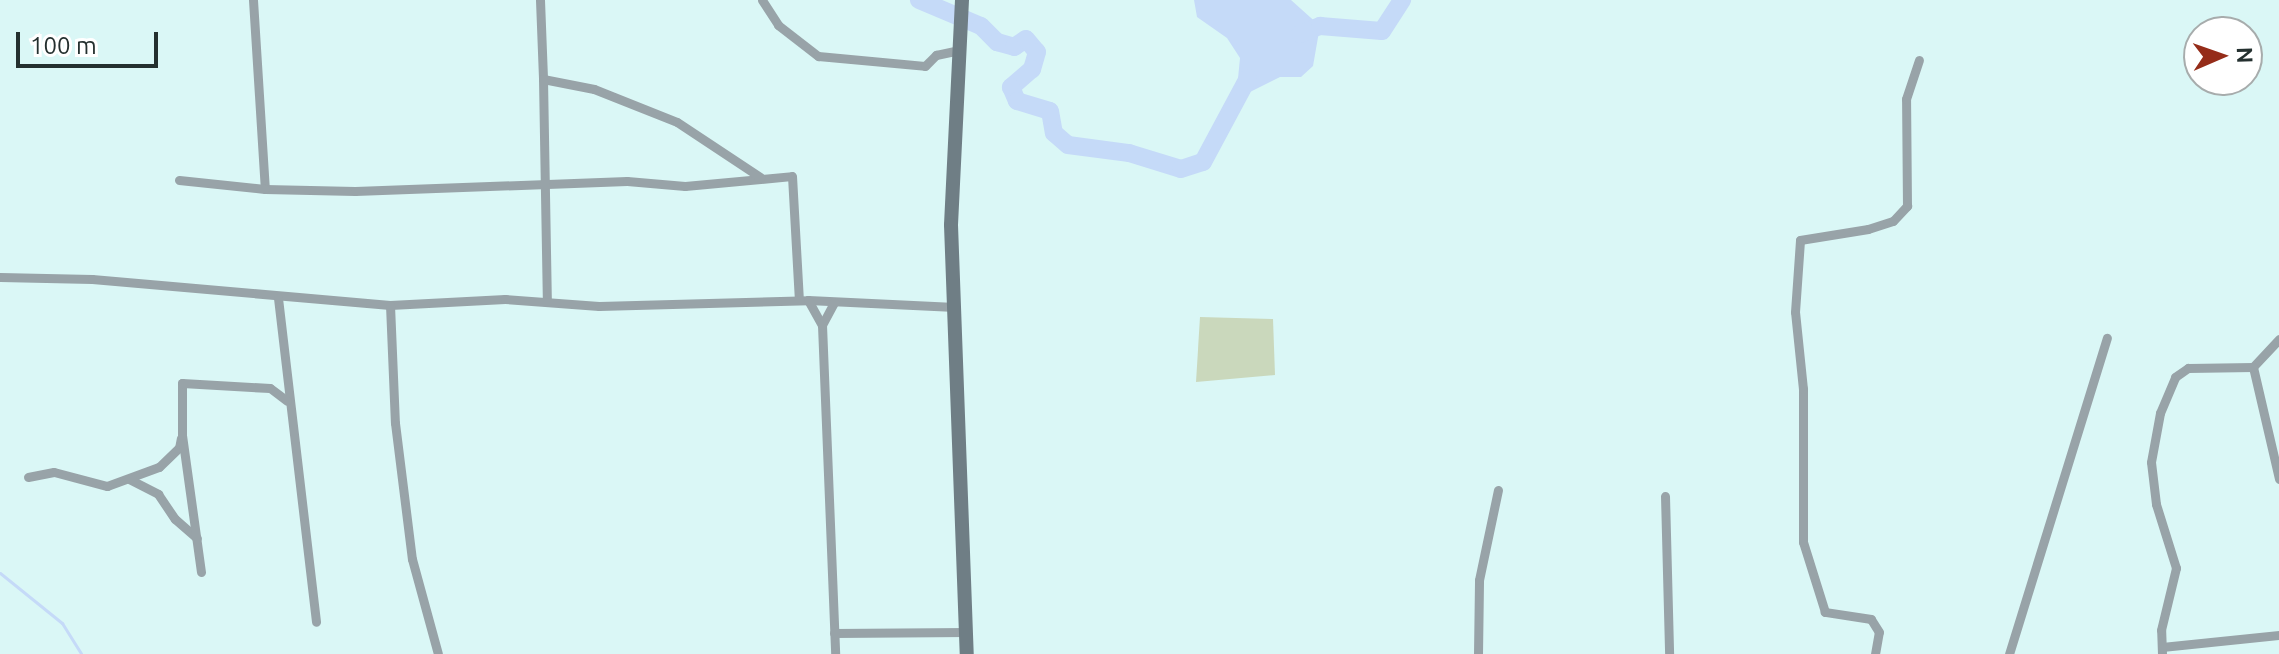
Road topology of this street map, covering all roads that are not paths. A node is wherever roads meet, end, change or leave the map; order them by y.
1 (253, 0) edge
2 (540, 0) edge
3 (762, 0) edge
4 (962, 1) edge
5 (959, 50) junction
6 (1919, 60) dead end
7 (543, 79) junction
8 (760, 177) junction
9 (179, 180) dead end
10 (543, 185) junction
11 (265, 189) junction
12 (0, 277) edge
13 (278, 298) junction
14 (804, 300) junction
15 (547, 302) junction
16 (834, 302) junction
17 (390, 305) junction
18 (955, 307) junction
19 (822, 325) junction
20 (2107, 338) dead end
21 (2279, 339) edge
22 (2253, 367) junction
23 (283, 369) junction
24 (270, 388) junction
25 (287, 401) junction
26 (182, 435) junction
27 (28, 477) dead end
28 (129, 479) junction
29 (2279, 479) edge
30 (1498, 490) dead end
31 (1665, 496) dead end
32 (197, 538) junction
33 (201, 572) dead end
34 (316, 622) dead end
35 (967, 632) junction
36 (834, 633) junction
37 (2279, 635) edge
38 (2162, 650) edge
39 (438, 654) edge
40 (835, 654) edge
41 (967, 654) edge
42 (1478, 654) edge
43 (1669, 654) edge
44 (1875, 654) edge
45 (2009, 654) edge

1 - 11 street
2 - 7 street
3 - 5 street
4 - 5 main road
5 - 18 main road
6 - 44 street
7 - 8 street
7 - 10 street
8 - 10 street
8 - 14 street
9 - 11 street
10 - 11 street
10 - 15 street
12 - 13 street
13 - 17 street
13 - 23 street
14 - 15 street
14 - 16 street
14 - 19 street
15 - 17 street
16 - 18 street
16 - 19 street
17 - 39 street
18 - 35 main road
19 - 36 street
20 - 45 street
21 - 22 street
22 - 29 street
22 - 38 street
23 - 24 street
23 - 25 street
24 - 25 street
24 - 26 street
25 - 34 street
26 - 28 street
26 - 32 street
27 - 28 street
28 - 32 street
30 - 42 street
31 - 43 street
32 - 33 street
35 - 36 street
35 - 41 main road
36 - 40 street
37 - 38 street

